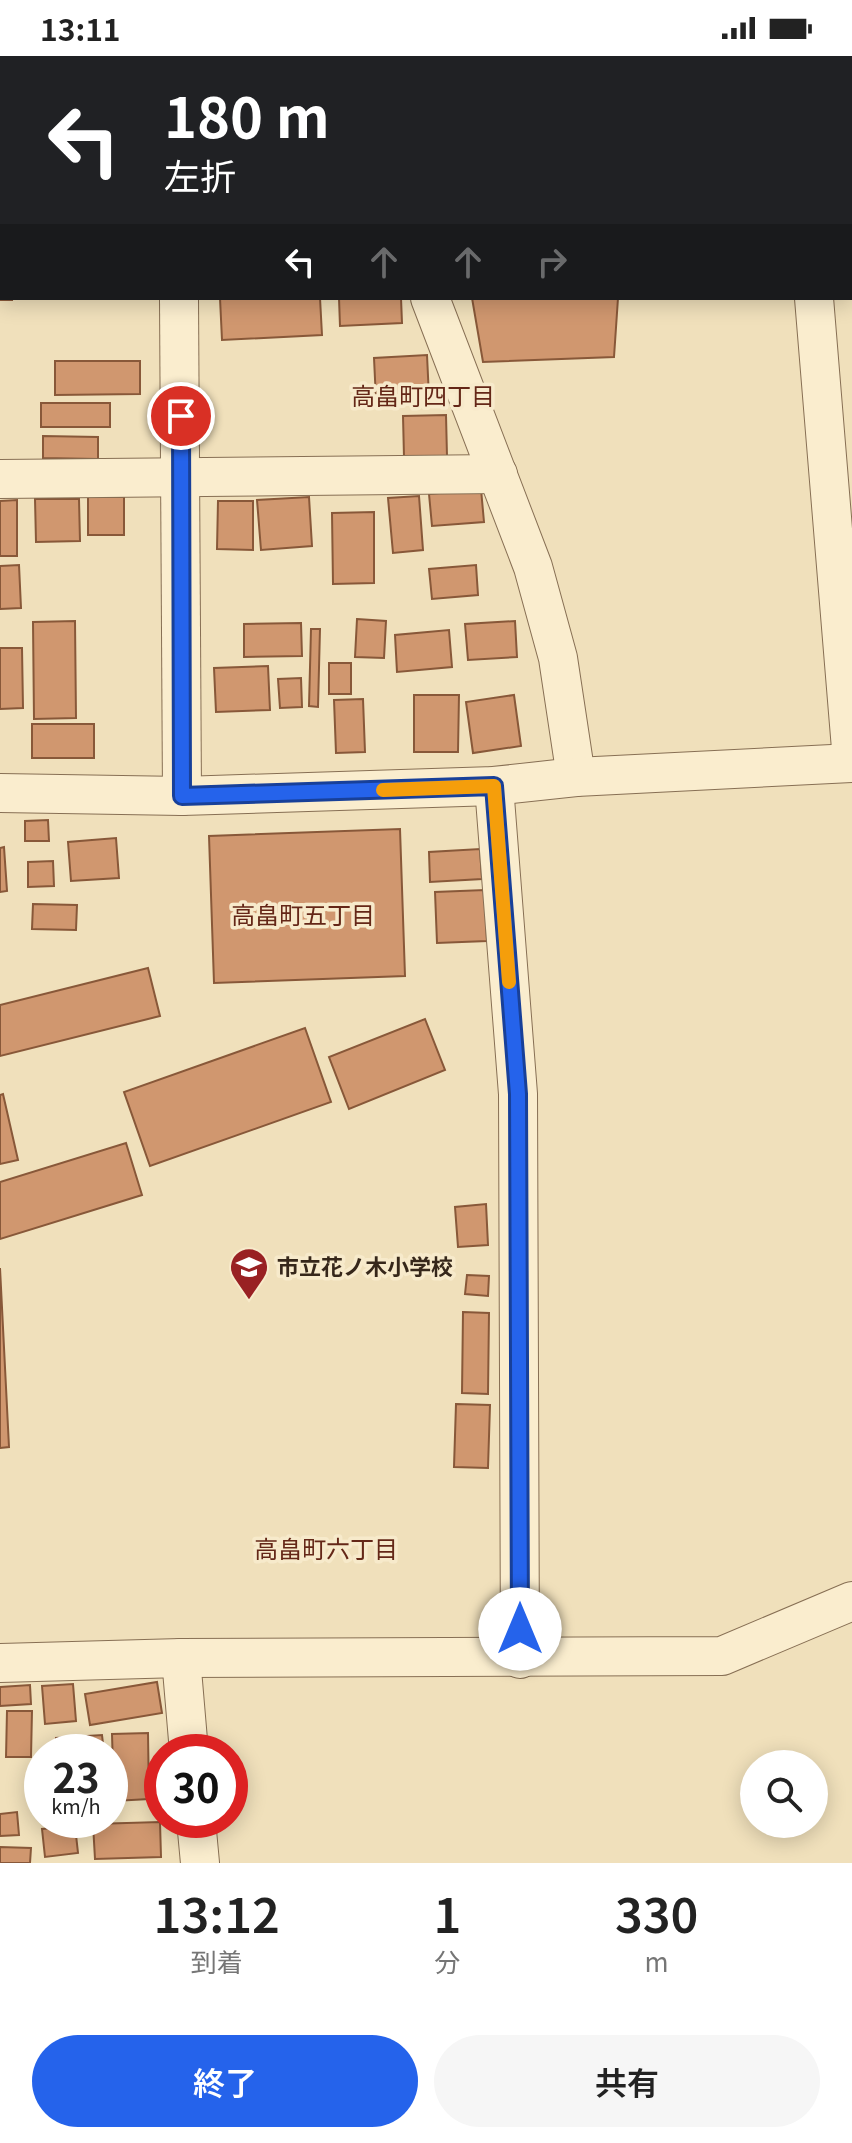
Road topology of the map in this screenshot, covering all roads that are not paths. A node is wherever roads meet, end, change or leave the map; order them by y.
1 (179, 300) edge
2 (431, 300) edge
3 (814, 300) edge
4 (498, 474) junction
5 (182, 476) junction
6 (0, 479) edge
7 (852, 762) edge
8 (576, 777) junction
9 (494, 786) junction
10 (0, 793) edge
11 (182, 796) junction
12 (852, 1601) edge
13 (181, 1658) junction
14 (520, 1659) junction
15 (0, 1663) edge
16 (187, 1734) edge
17 (198, 1838) edge
18 (200, 1863) edge

1 - 5 street
2 - 4 street
3 - 7 street
4 - 5 street
4 - 8 street
5 - 6 street
5 - 11 street
7 - 8 street
8 - 9 street
9 - 11 street
9 - 14 street
10 - 11 street
12 - 14 street
13 - 14 street
13 - 15 street
13 - 16 street
17 - 18 street

